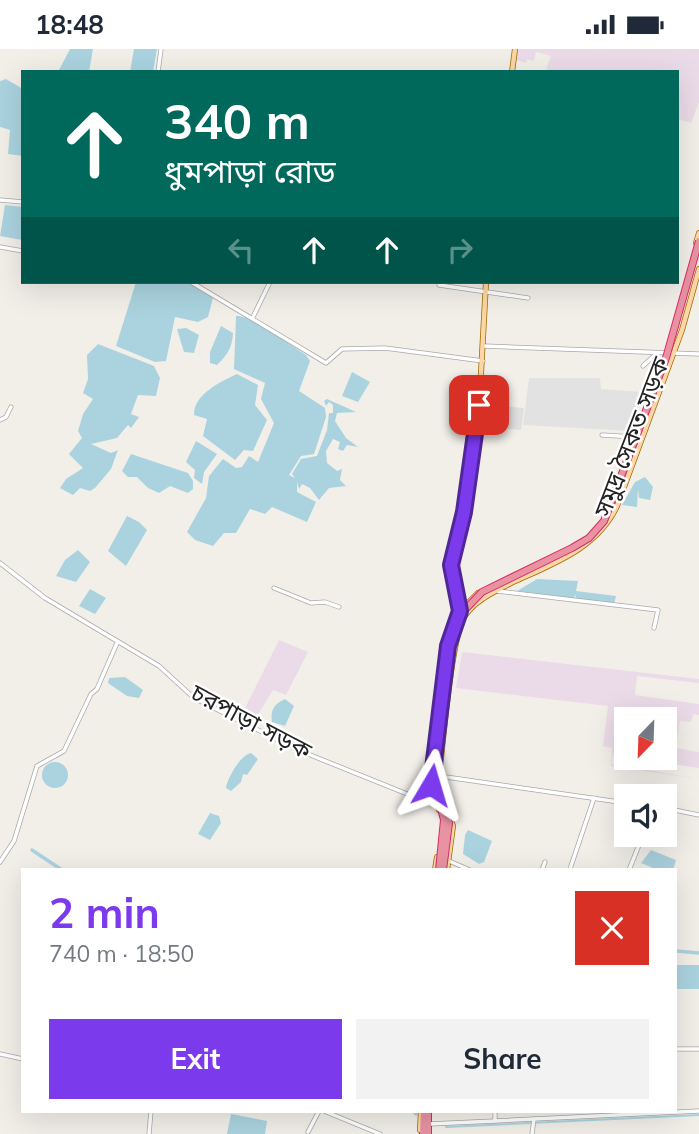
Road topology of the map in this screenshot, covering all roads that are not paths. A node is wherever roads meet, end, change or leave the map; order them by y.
1 (161, 49) edge
2 (515, 51) edge
3 (158, 70) edge
4 (512, 70) edge
5 (0, 200) edge
6 (21, 202) edge
7 (699, 233) edge
8 (699, 241) edge
9 (0, 247) edge
10 (21, 251) edge
11 (699, 257) edge
12 (699, 269) edge
13 (195, 284) edge
14 (269, 284) edge
15 (486, 284) edge
16 (439, 285) dead end
17 (486, 291) junction
18 (528, 298) dead end
19 (253, 317) junction
20 (484, 346) junction
21 (657, 354) junction
22 (699, 354) edge
23 (665, 355) junction
24 (673, 355) junction
25 (483, 361) junction
26 (643, 366) dead end
27 (11, 407) dead end
28 (0, 420) edge
29 (602, 435) dead end
30 (635, 437) junction
31 (0, 563) edge
32 (274, 588) dead end
33 (496, 591) junction
34 (339, 607) dead end
35 (463, 613) junction
36 (654, 628) dead end
37 (117, 643) junction
38 (439, 776) junction
39 (594, 798) junction
40 (614, 801) edge
41 (437, 806) junction
42 (448, 808) junction
43 (677, 810) edge
44 (699, 815) edge
45 (638, 847) edge
46 (449, 861) junction
47 (0, 862) edge
48 (545, 862) dead end
49 (441, 868) edge
50 (441, 868) edge
51 (441, 868) edge
52 (443, 868) edge
53 (465, 868) edge
54 (543, 868) edge
55 (570, 868) edge
56 (630, 868) edge
57 (677, 1049) edge
58 (699, 1049) edge
59 (0, 1054) edge
60 (21, 1059) edge
61 (699, 1111) edge
62 (677, 1112) edge
63 (151, 1113) edge
64 (321, 1113) edge
65 (327, 1113) edge
66 (426, 1113) edge
67 (426, 1113) edge
68 (495, 1113) edge
69 (625, 1113) edge
70 (534, 1119) junction
71 (495, 1121) junction
72 (429, 1124) junction
73 (308, 1132) dead end
74 (149, 1134) edge
75 (380, 1134) edge
76 (425, 1134) edge
77 (533, 1134) edge

1 - 3 street
2 - 4 main road
5 - 6 street
7 - 23 main road, সমুদ্র সৈকত সড়ক
8 - 49 highway, bridge
9 - 10 street
11 - 35 highway, bridge
12 - 24 main road, সমুদ্র সৈকত সড়ক
13 - 19 street
14 - 19 street
15 - 17 main road
16 - 17 street
17 - 18 street
17 - 20 main road
19 - 25 street
20 - 21 street
20 - 25 main road
21 - 23 street
21 - 26 street
22 - 24 street
23 - 24 street
23 - 30 main road, সমুদ্র সৈকত সড়ক
24 - 33 main road, সমুদ্র সৈকত সড়ক
25 - 35 main road
27 - 28 street
29 - 30 street
30 - 35 main road, সমুদ্র সৈকত সড়ক
31 - 37 street, চরপাড়া সড়ক
32 - 34 street
33 - 35 main road, সমুদ্র সৈকত সড়ক
33 - 36 street
35 - 38 main road
35 - 41 main road
35 - 50 highway, bridge
37 - 41 street, চরপাড়া সড়ক
37 - 47 street
38 - 39 street
38 - 42 main road
39 - 40 street
39 - 55 street
41 - 42 street, চরপাড়া সড়ক
41 - 51 main road
42 - 46 main road
43 - 44 street
45 - 56 street
46 - 52 main road
46 - 53 street
48 - 54 street
57 - 58 street
59 - 60 street
61 - 62 street
63 - 74 street
64 - 73 street
65 - 75 street
66 - 72 main road
67 - 76 highway
68 - 71 street
69 - 70 street
70 - 71 street
70 - 77 street
71 - 72 street
72 - 76 main road

